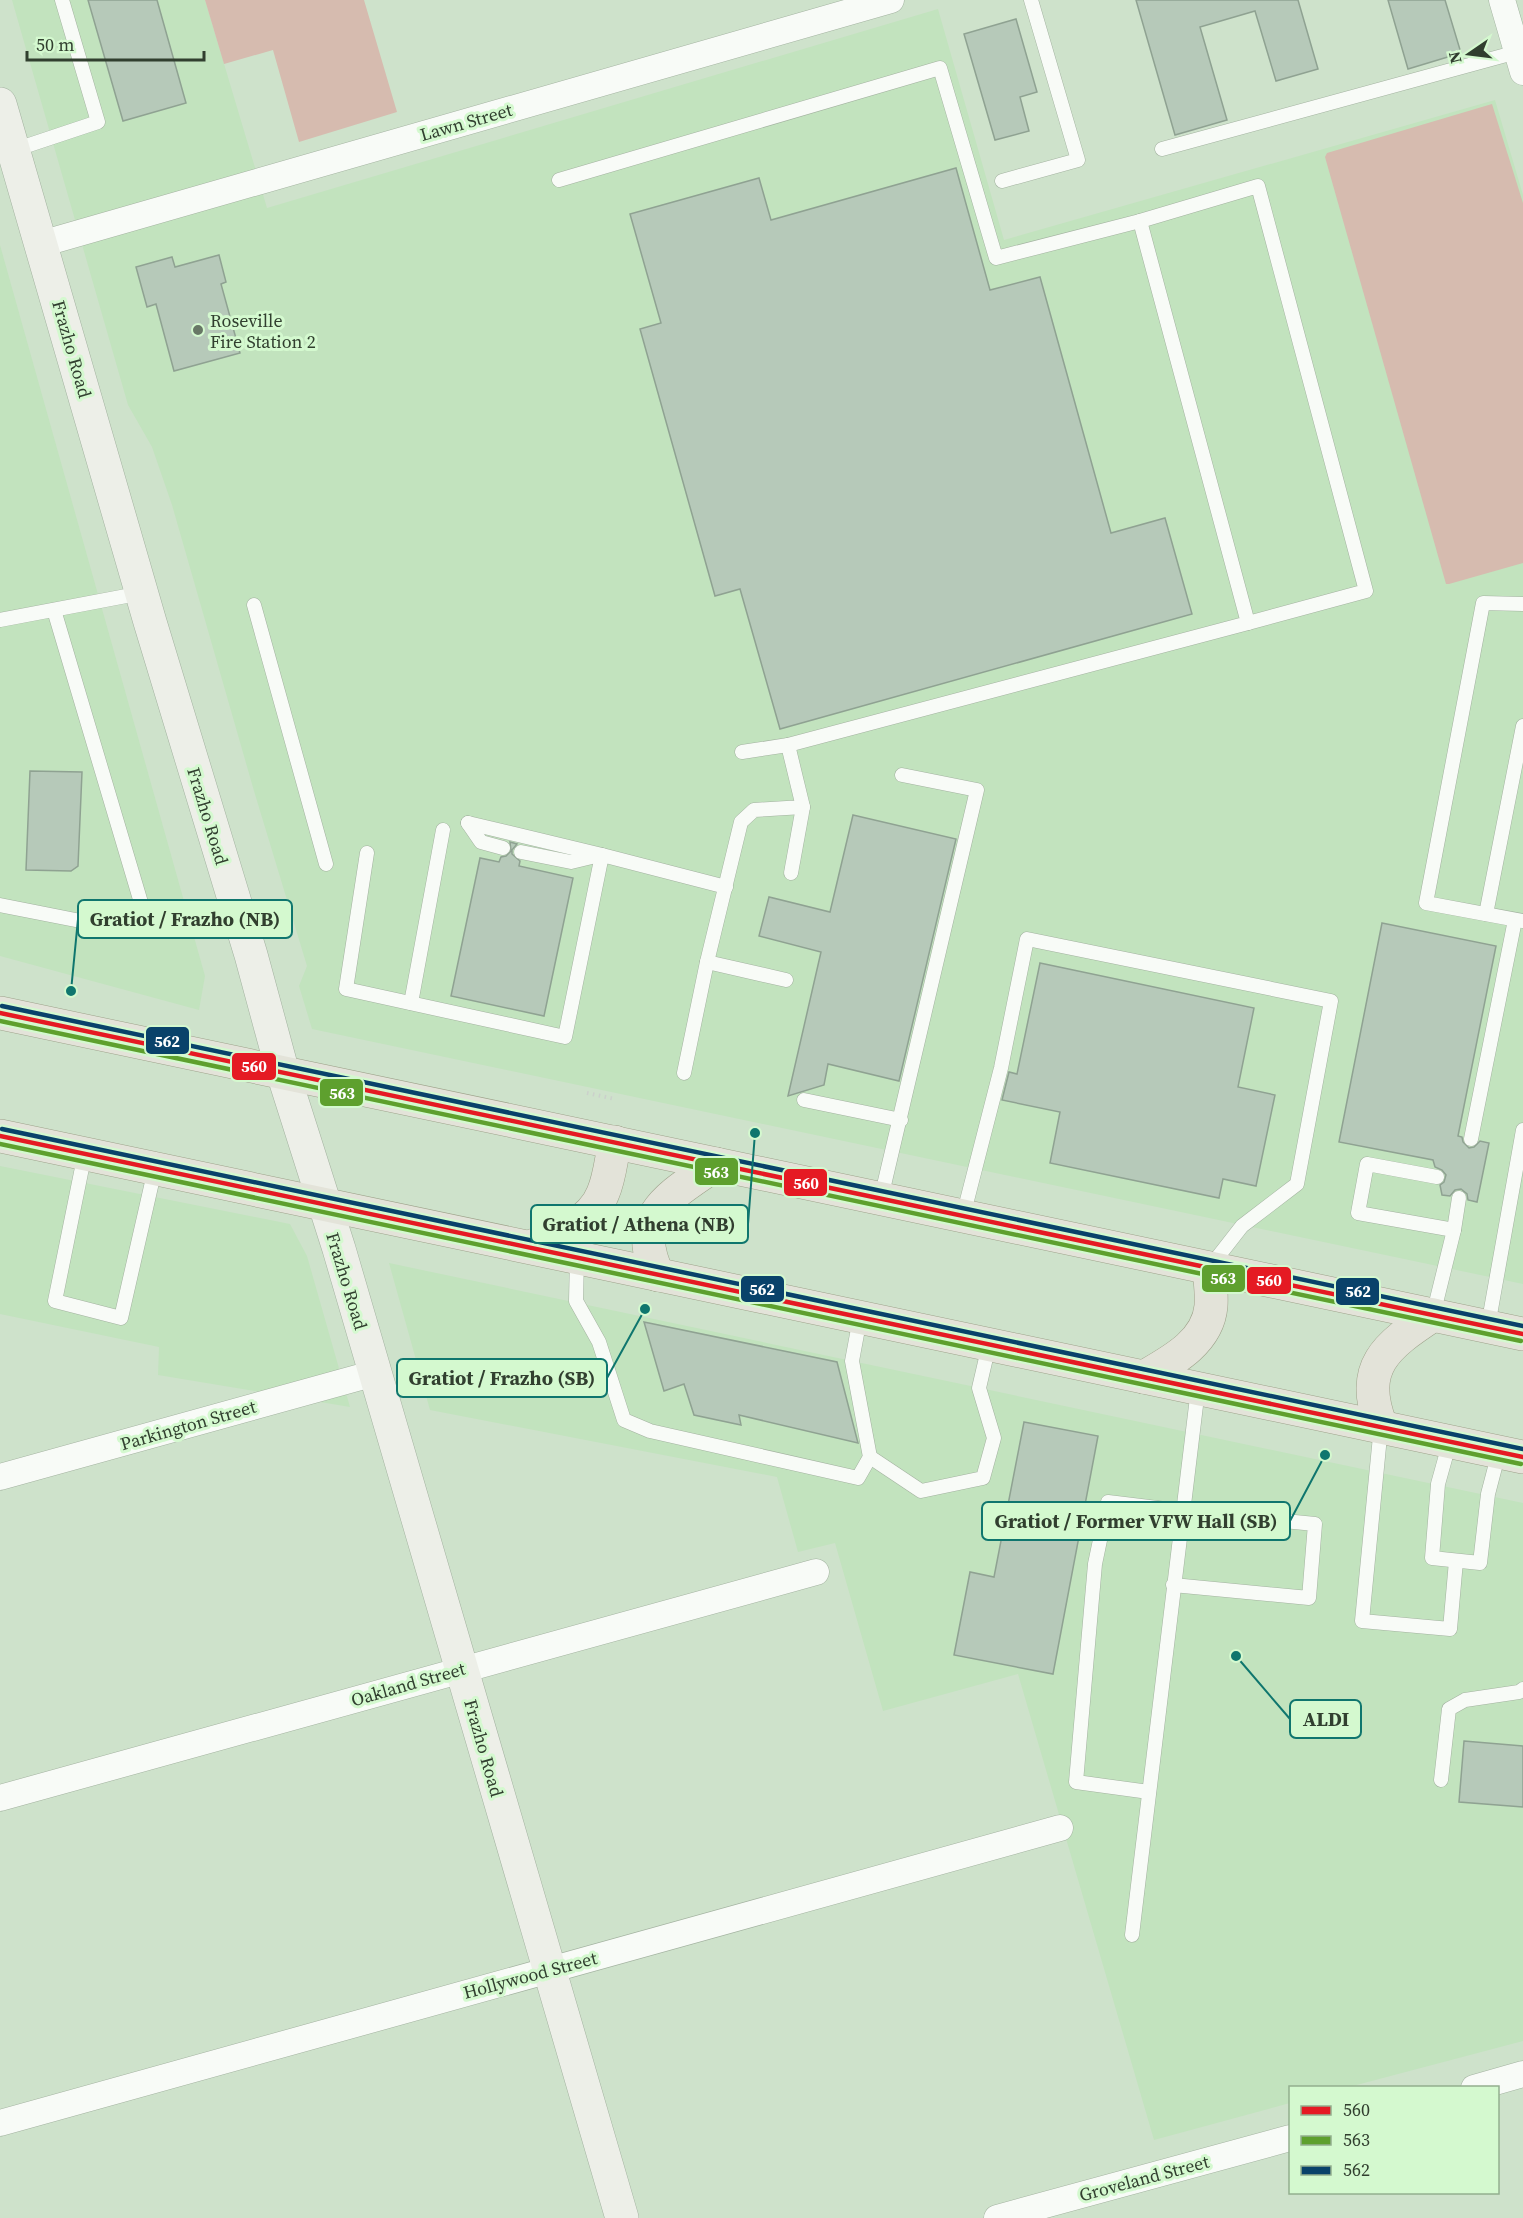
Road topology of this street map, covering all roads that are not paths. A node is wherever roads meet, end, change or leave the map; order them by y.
1 (62, 0) edge
2 (891, 0) edge
3 (1031, 0) edge
4 (1502, 0) edge
5 (1520, 62) edge
6 (0, 104) edge
7 (1162, 149) dead end
8 (14, 150) junction
9 (559, 180) dead end
10 (1002, 182) dead end
11 (1140, 221) junction
12 (41, 244) junction
13 (142, 593) junction
14 (1523, 604) edge
15 (254, 605) dead end
16 (54, 610) junction
17 (0, 620) edge
18 (1248, 623) junction
19 (1523, 726) edge
20 (788, 745) junction
21 (742, 752) dead end
22 (902, 775) dead end
23 (803, 807) junction
24 (443, 830) dead end
25 (503, 848) dead end
26 (521, 852) dead end
27 (367, 853) dead end
28 (602, 855) junction
29 (326, 864) dead end
30 (791, 873) dead end
31 (726, 886) junction
32 (0, 905) edge
33 (1486, 914) junction
34 (1519, 920) edge
35 (707, 962) junction
36 (786, 980) dead end
37 (411, 1003) junction
38 (0, 1013) edge
39 (283, 1073) junction
40 (684, 1074) dead end
41 (804, 1100) dead end
42 (901, 1120) junction
43 (1523, 1130) edge
44 (0, 1136) edge
45 (1471, 1139) dead end
46 (615, 1142) junction
47 (85, 1154) junction
48 (716, 1164) junction
49 (155, 1168) junction
50 (1437, 1177) dead end
51 (881, 1198) junction
52 (1459, 1198) dead end
53 (323, 1203) junction
54 (963, 1216) junction
55 (1454, 1230) junction
56 (530, 1247) junction
57 (577, 1258) junction
58 (1209, 1268) junction
59 (658, 1275) junction
60 (1433, 1315) junction
61 (860, 1318) junction
62 (1488, 1326) junction
63 (1523, 1334) edge
64 (989, 1345) junction
65 (375, 1373) junction
66 (1144, 1377) junction
67 (1198, 1389) junction
68 (1381, 1426) junction
69 (1450, 1441) junction
70 (1511, 1454) edge
71 (870, 1457) junction
72 (0, 1477) edge
73 (1182, 1511) junction
74 (1456, 1561) junction
75 (816, 1572) dead end
76 (1173, 1585) junction
77 (461, 1669) junction
78 (1523, 1689) edge
79 (1441, 1780) dead end
80 (1149, 1792) junction
81 (0, 1798) edge
82 (1060, 1828) dead end
83 (1132, 1935) dead end
84 (549, 1970) junction
85 (1523, 2074) edge
86 (1481, 2086) edge
87 (0, 2123) edge
88 (1289, 2138) edge
89 (622, 2218) edge
90 (997, 2218) edge

1 - 8 lane
2 - 12 street, Lawn Street
3 - 10 lane
4 - 5 street
5 - 7 lane
6 - 8 street, Frazho Road
8 - 12 street, Frazho Road
9 - 11 lane
11 - 18 lane
11 - 18 lane
12 - 13 street, Frazho Road
13 - 16 lane
13 - 39 street, Frazho Road
14 - 33 lane
15 - 29 lane
16 - 17 lane
16 - 32 lane
18 - 20 lane
19 - 33 lane
20 - 21 lane
20 - 23 lane
22 - 42 lane
23 - 30 lane
23 - 31 lane
24 - 37 lane
25 - 28 lane
26 - 28 lane
27 - 37 lane
28 - 31 lane
28 - 37 lane
31 - 35 lane
33 - 34 lane
34 - 45 lane
35 - 36 lane
35 - 40 lane
38 - 39 main road
39 - 46 main road
39 - 53 street, Frazho Road
41 - 42 lane
42 - 51 lane
43 - 62 lane
44 - 47 main road
46 - 48 main road
46 - 56 main road
47 - 49 main road
47 - 49 lane
48 - 51 main road
48 - 59 main road
49 - 53 main road
50 - 55 lane
51 - 54 main road
52 - 55 lane
53 - 56 main road
53 - 65 street, Frazho Road
54 - 58 main road
54 - 58 lane
55 - 60 lane
56 - 57 main road
57 - 59 main road
57 - 71 lane
58 - 60 main road
58 - 66 main road
59 - 61 main road
60 - 62 main road
60 - 68 main road
61 - 64 main road
61 - 71 lane
62 - 63 main road
64 - 66 main road
64 - 71 lane
65 - 72 street, Parkington Street
65 - 77 street, Frazho Road
66 - 67 main road
67 - 68 main road
67 - 73 lane
68 - 69 main road
68 - 74 lane
69 - 70 main road
69 - 74 lane
70 - 74 lane
73 - 76 lane
73 - 76 lane
73 - 80 lane
75 - 77 street, Oakland Street
76 - 80 lane
77 - 81 street, Oakland Street
77 - 84 street, Frazho Road
78 - 79 lane
80 - 83 lane
82 - 84 street, Hollywood Street
84 - 87 street, Hollywood Street
84 - 89 street, Frazho Road
85 - 86 street
88 - 90 street, Groveland Street

